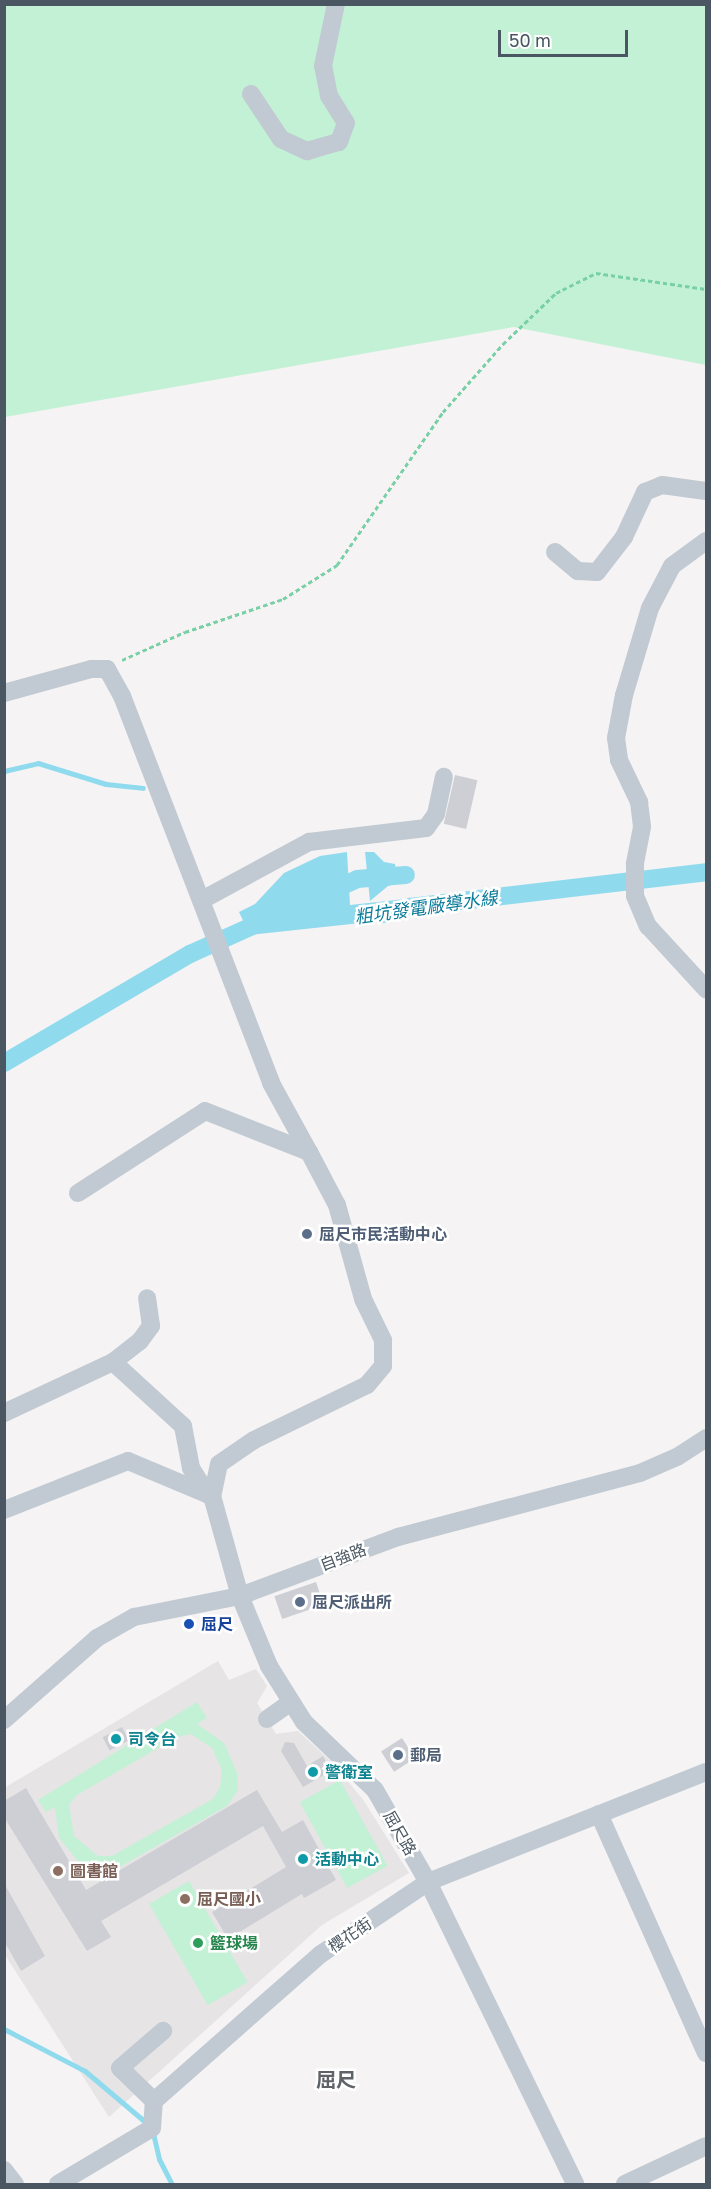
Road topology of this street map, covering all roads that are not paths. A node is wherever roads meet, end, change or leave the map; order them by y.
1 (336, 4) edge
2 (251, 94) dead end
3 (706, 491) edge
4 (706, 541) edge
5 (555, 552) dead end
6 (4, 693) edge
7 (444, 777) dead end
8 (201, 900) junction
9 (706, 988) edge
10 (309, 1152) junction
11 (78, 1193) dead end
12 (147, 1298) dead end
13 (112, 1362) junction
14 (4, 1413) edge
15 (706, 1438) edge
16 (209, 1495) junction
17 (4, 1510) edge
18 (240, 1596) junction
19 (290, 1703) junction
20 (267, 1719) dead end
21 (4, 1720) edge
22 (706, 1772) edge
23 (599, 1814) junction
24 (428, 1882) junction
25 (163, 2031) dead end
26 (706, 2053) edge
27 (154, 2101) junction
28 (706, 2146) edge
29 (4, 2170) edge
30 (15, 2184) edge
31 (58, 2184) edge
32 (575, 2184) edge
33 (626, 2184) edge

1 - 2 street
3 - 5 street
4 - 9 street
6 - 8 street
7 - 8 street
8 - 10 street
10 - 11 street
10 - 16 street
12 - 13 street
13 - 14 street
13 - 16 street
15 - 18 street, 自強路
16 - 17 street
16 - 18 street, 屈尺路
18 - 19 street, 屈尺路
18 - 21 street, 自強路
19 - 20 street
19 - 24 street, 屈尺路
22 - 23 street, 櫻花街
23 - 24 street, 櫻花街
23 - 26 street
24 - 27 street, 櫻花街
24 - 32 street, 屈尺路
25 - 27 street
27 - 31 street
28 - 33 street
29 - 30 street

